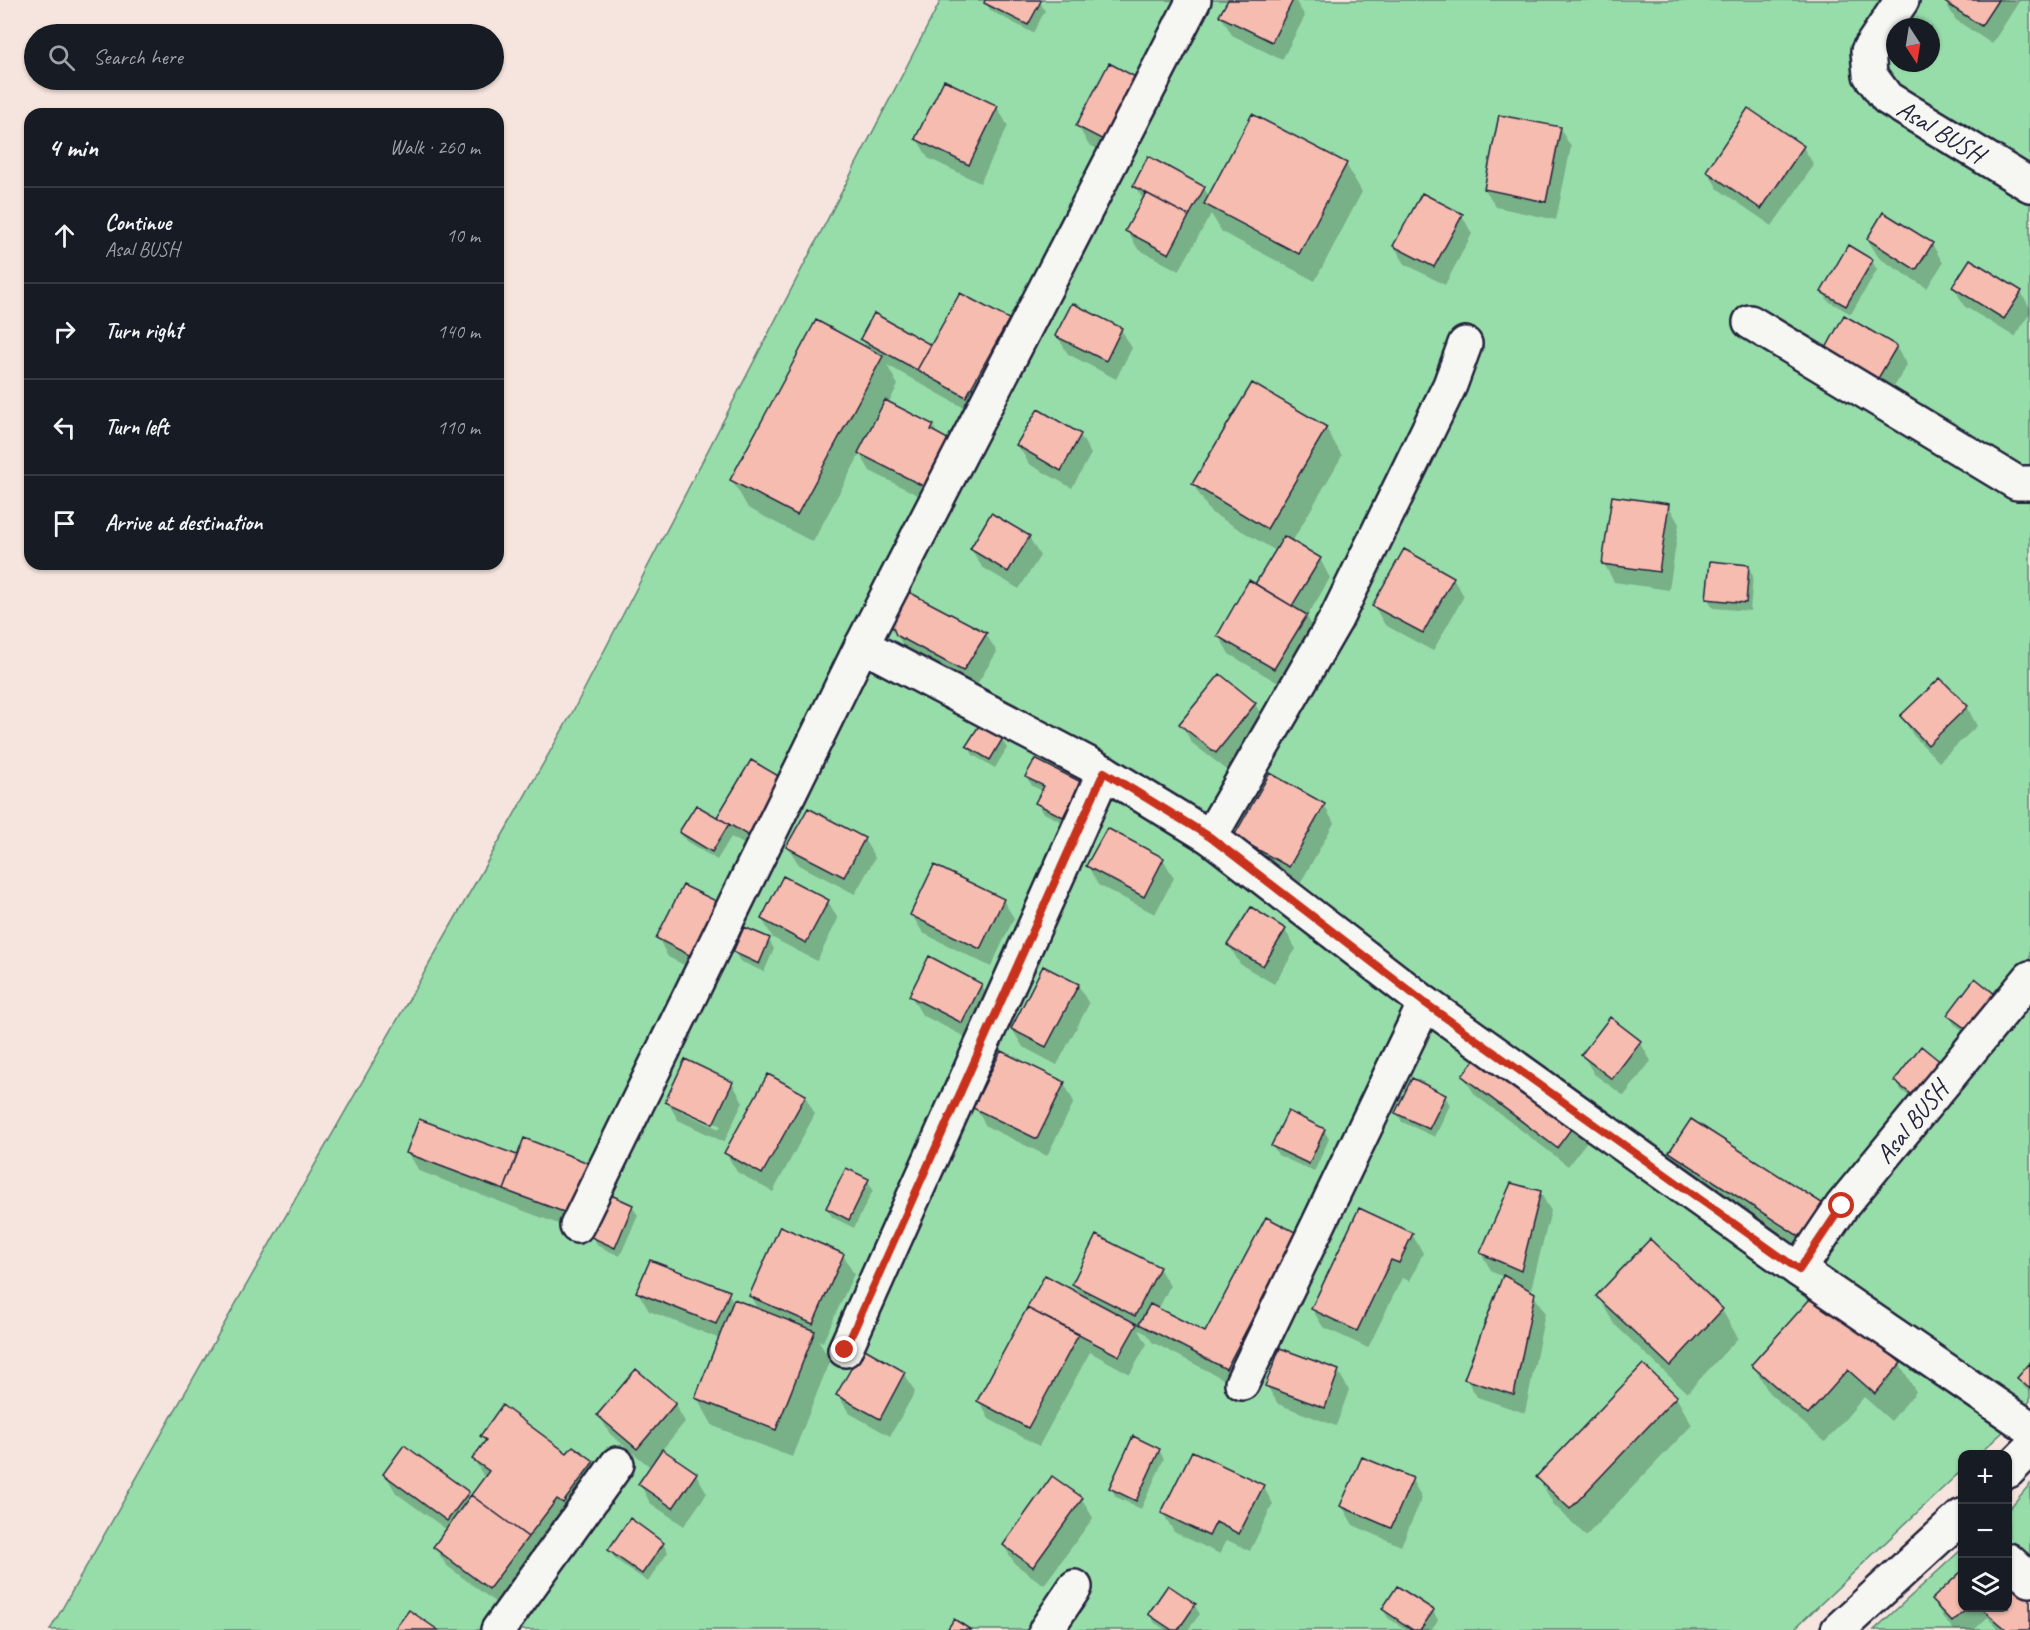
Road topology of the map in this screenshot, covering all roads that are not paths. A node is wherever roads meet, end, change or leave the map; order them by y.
1 (1194, 0) edge
2 (1902, 0) edge
3 (2030, 185) edge
4 (1750, 322) dead end
5 (1465, 344) dead end
6 (2030, 483) edge
7 (862, 645) junction
8 (1104, 772) junction
9 (1210, 837) junction
10 (2030, 978) edge
11 (1425, 1003) junction
12 (577, 1226) dead end
13 (1799, 1270) junction
14 (845, 1350) dead end
15 (1242, 1383) dead end
16 (2030, 1428) edge
17 (2030, 1449) edge
18 (617, 1464) dead end
19 (2012, 1466) edge
20 (1958, 1522) edge
21 (2012, 1564) edge
22 (2030, 1580) edge
23 (1075, 1587) dead end
24 (498, 1630) edge
25 (1046, 1630) edge
26 (1838, 1630) edge

1 - 7 street
2 - 3 street, Asal BUSH
4 - 6 street
5 - 9 street
7 - 8 street
7 - 12 street
8 - 9 street
8 - 14 street
9 - 11 street
10 - 13 street, Asal BUSH
11 - 13 street
11 - 15 street
13 - 16 street
17 - 19 street
18 - 24 street
20 - 26 street
21 - 22 street
23 - 25 street

